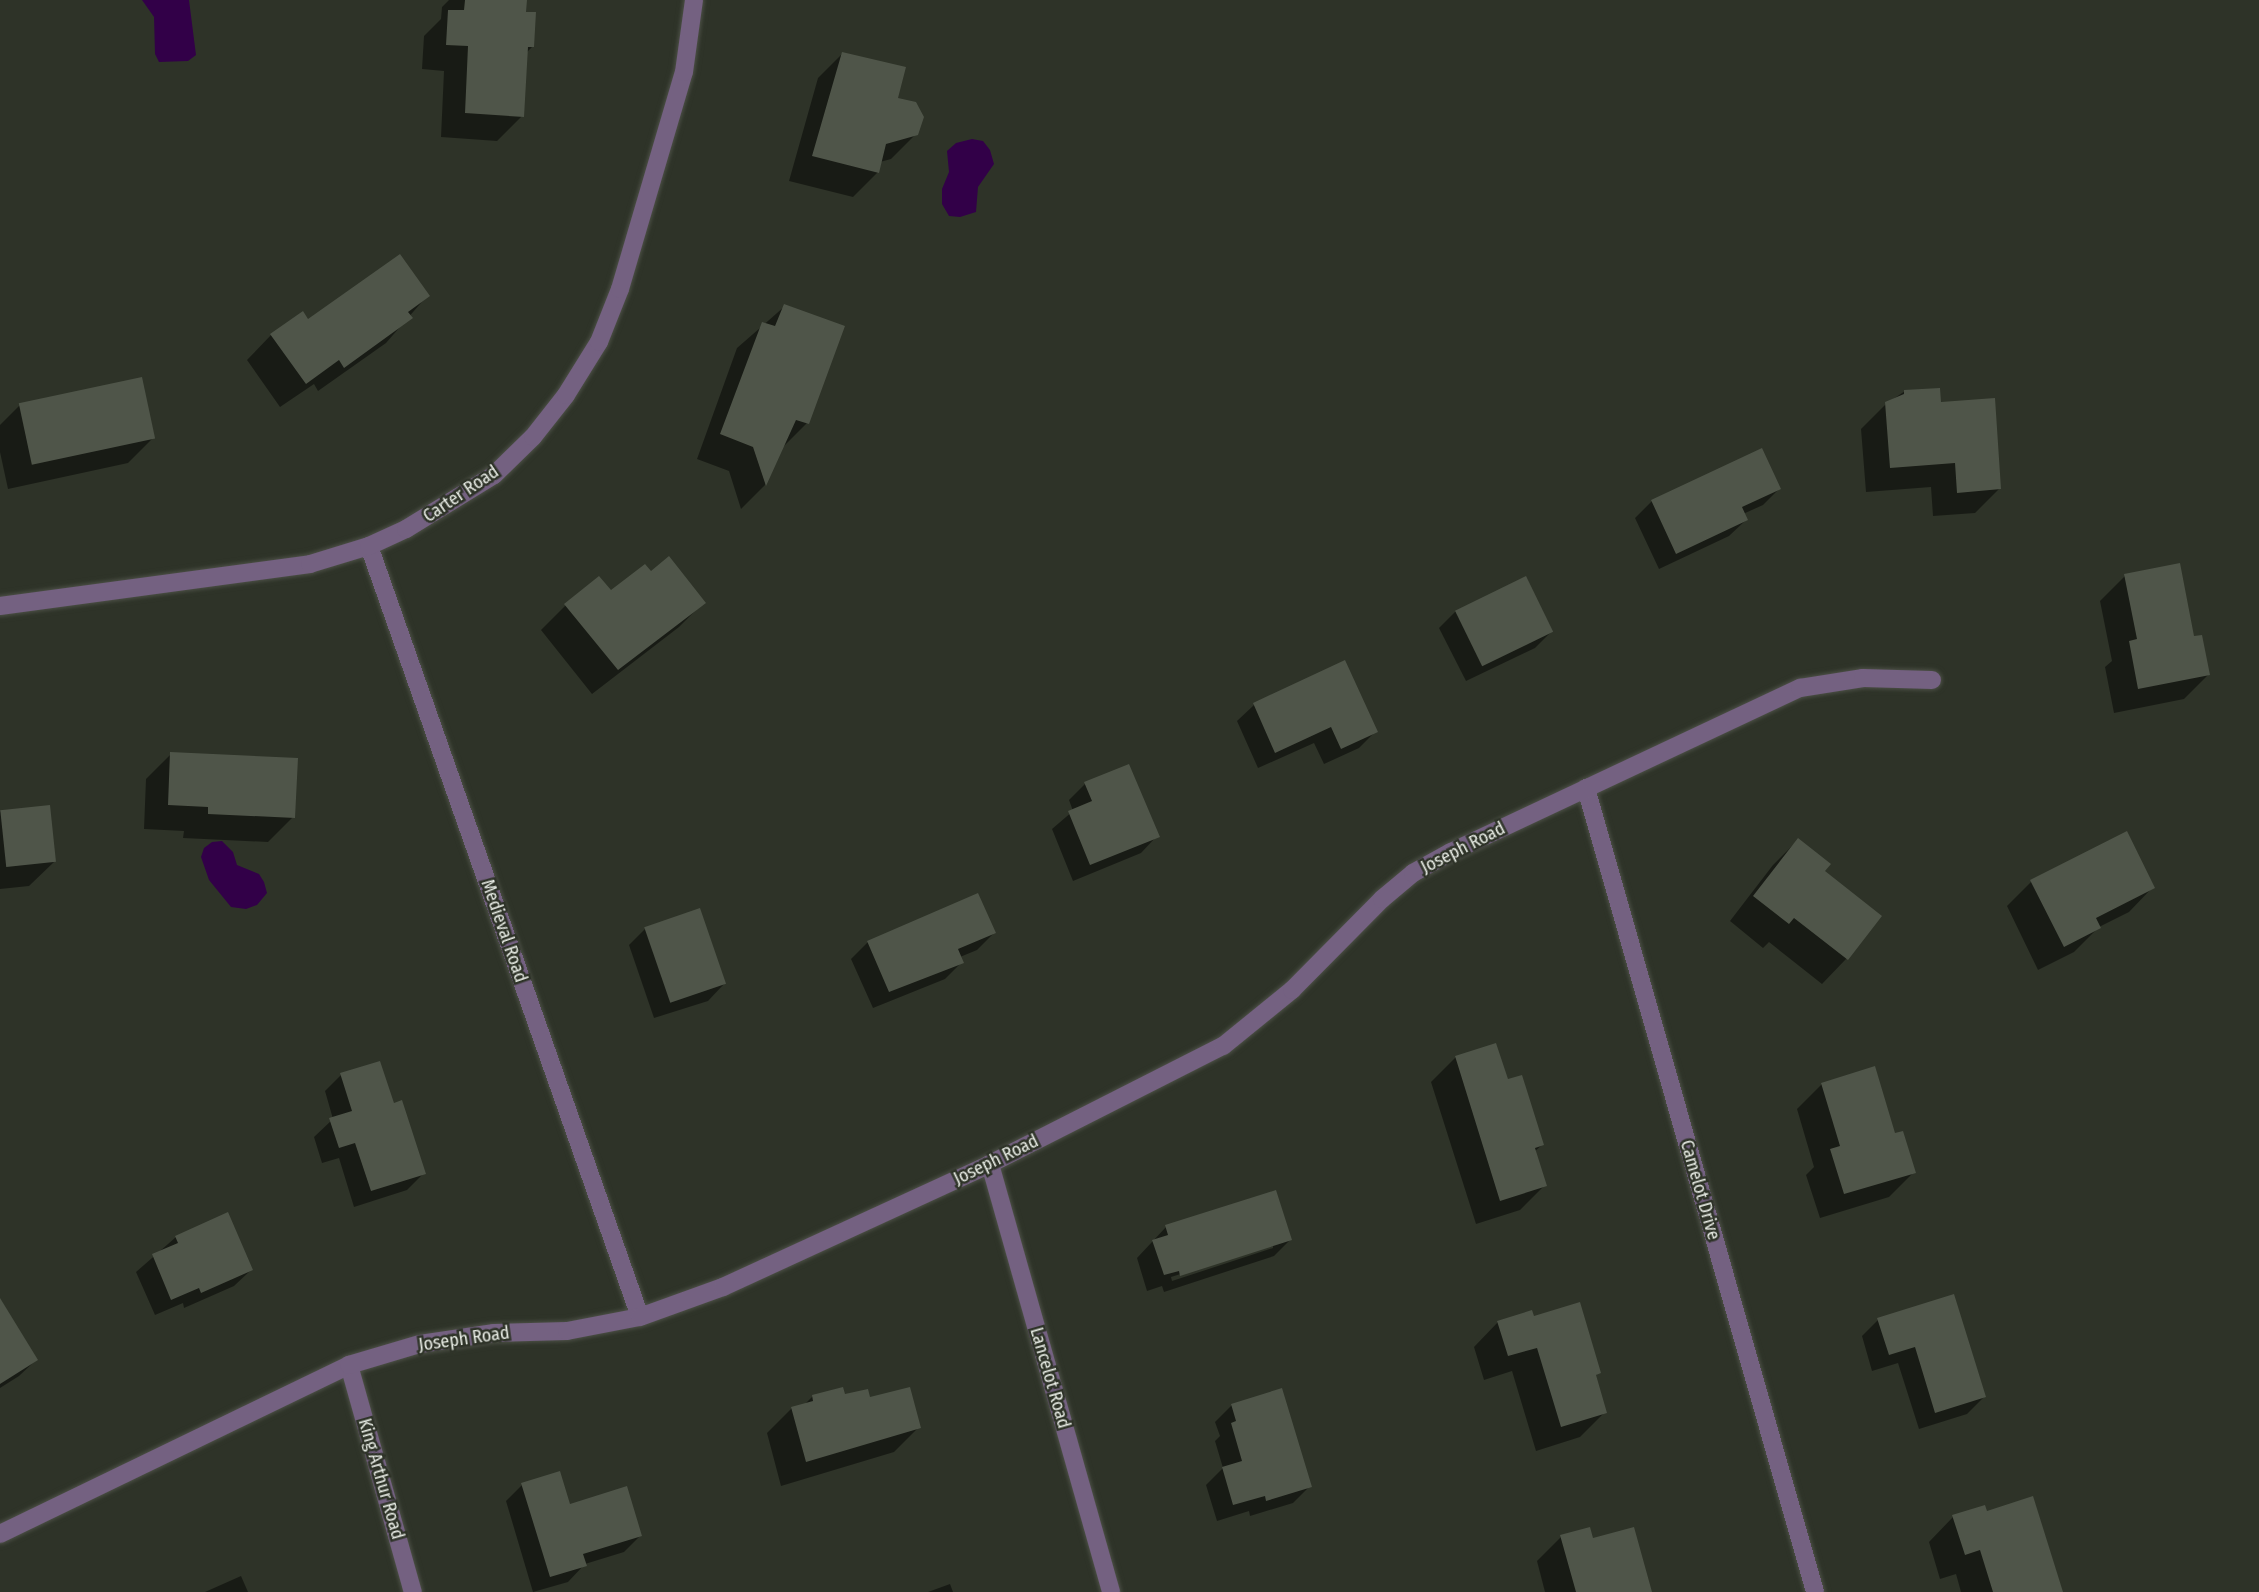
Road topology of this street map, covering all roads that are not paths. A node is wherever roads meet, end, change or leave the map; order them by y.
1 (694, 0) edge
2 (369, 546) junction
3 (0, 606) edge
4 (1932, 680) dead end
5 (1586, 788) junction
6 (990, 1164) junction
7 (640, 1317) junction
8 (349, 1366) junction
9 (0, 1534) edge
10 (413, 1592) edge
11 (1111, 1592) edge
12 (1815, 1592) edge

1 - 2 street, Carter Road
2 - 3 street, Carter Road
2 - 7 street, Medieval Road
4 - 5 street, Joseph Road
5 - 6 street, Joseph Road
5 - 12 street, Camelot Drive
6 - 7 street, Joseph Road
6 - 11 street, Lancelot Road
7 - 8 street, Joseph Road
8 - 9 street, Joseph Road
8 - 10 street, King Arthur Road

